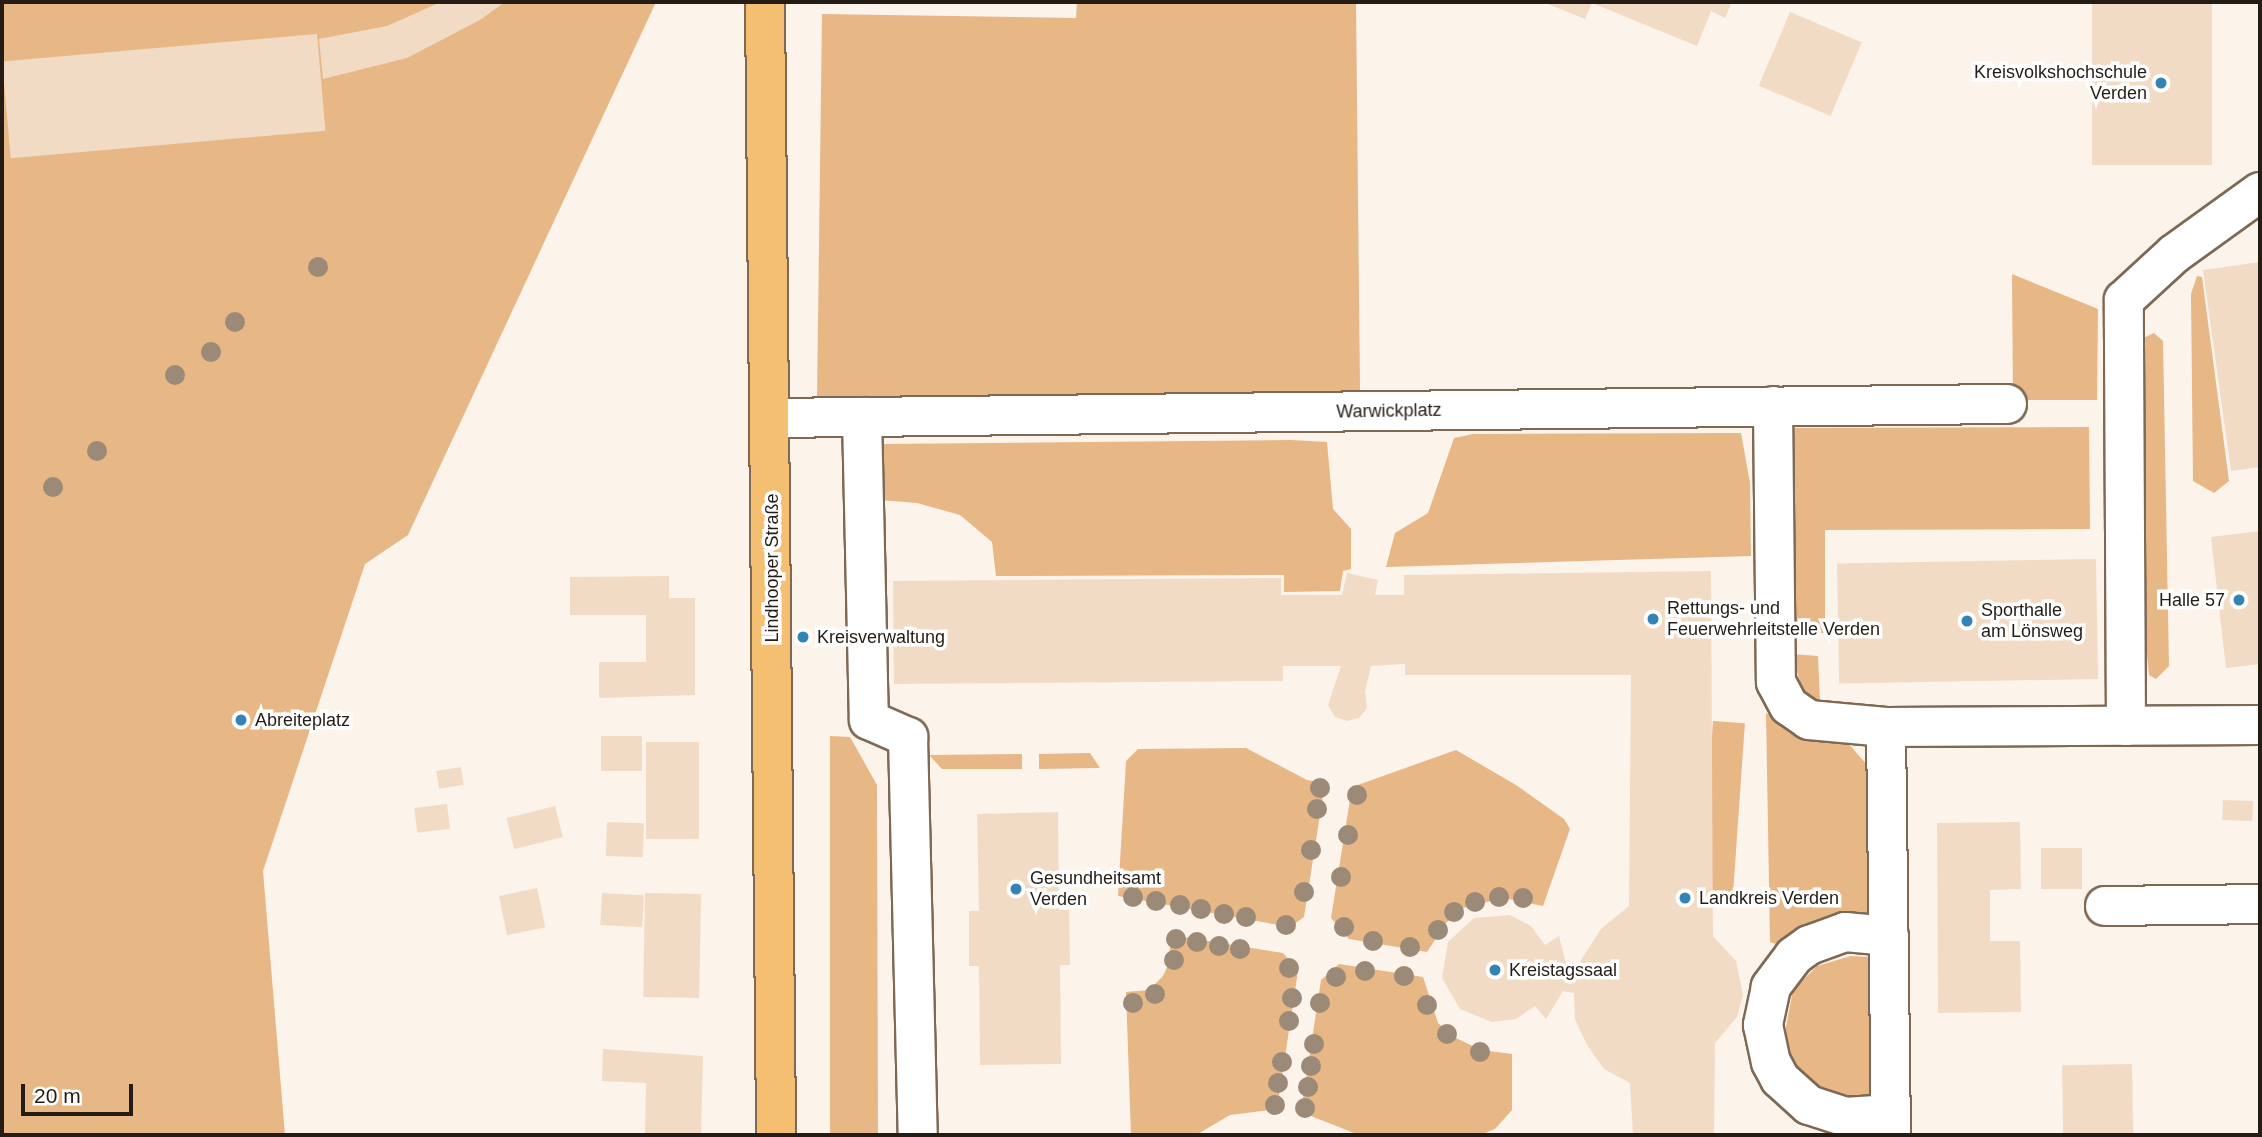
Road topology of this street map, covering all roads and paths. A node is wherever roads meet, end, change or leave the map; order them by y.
1 (765, 2) edge
2 (2260, 192) edge
3 (2007, 404) dead end
4 (1773, 406) junction
5 (862, 417) junction
6 (771, 418) junction
7 (2260, 725) edge
8 (2126, 726) junction
9 (1886, 727) junction
10 (2260, 904) edge
11 (2105, 906) dead end
12 (1889, 936) junction
13 (1891, 1124) edge
14 (776, 1135) edge
15 (918, 1135) edge

1 - 6 main road, Lindhooper Straße
2 - 8 street
3 - 4 street, Warwickplatz
4 - 5 street, Warwickplatz
4 - 9 street
5 - 6 street, Warwickplatz
5 - 15 street
6 - 14 main road, Lindhooper Straße
7 - 8 street
8 - 9 street
9 - 12 street
10 - 11 street
12 - 13 street
12 - 13 street

